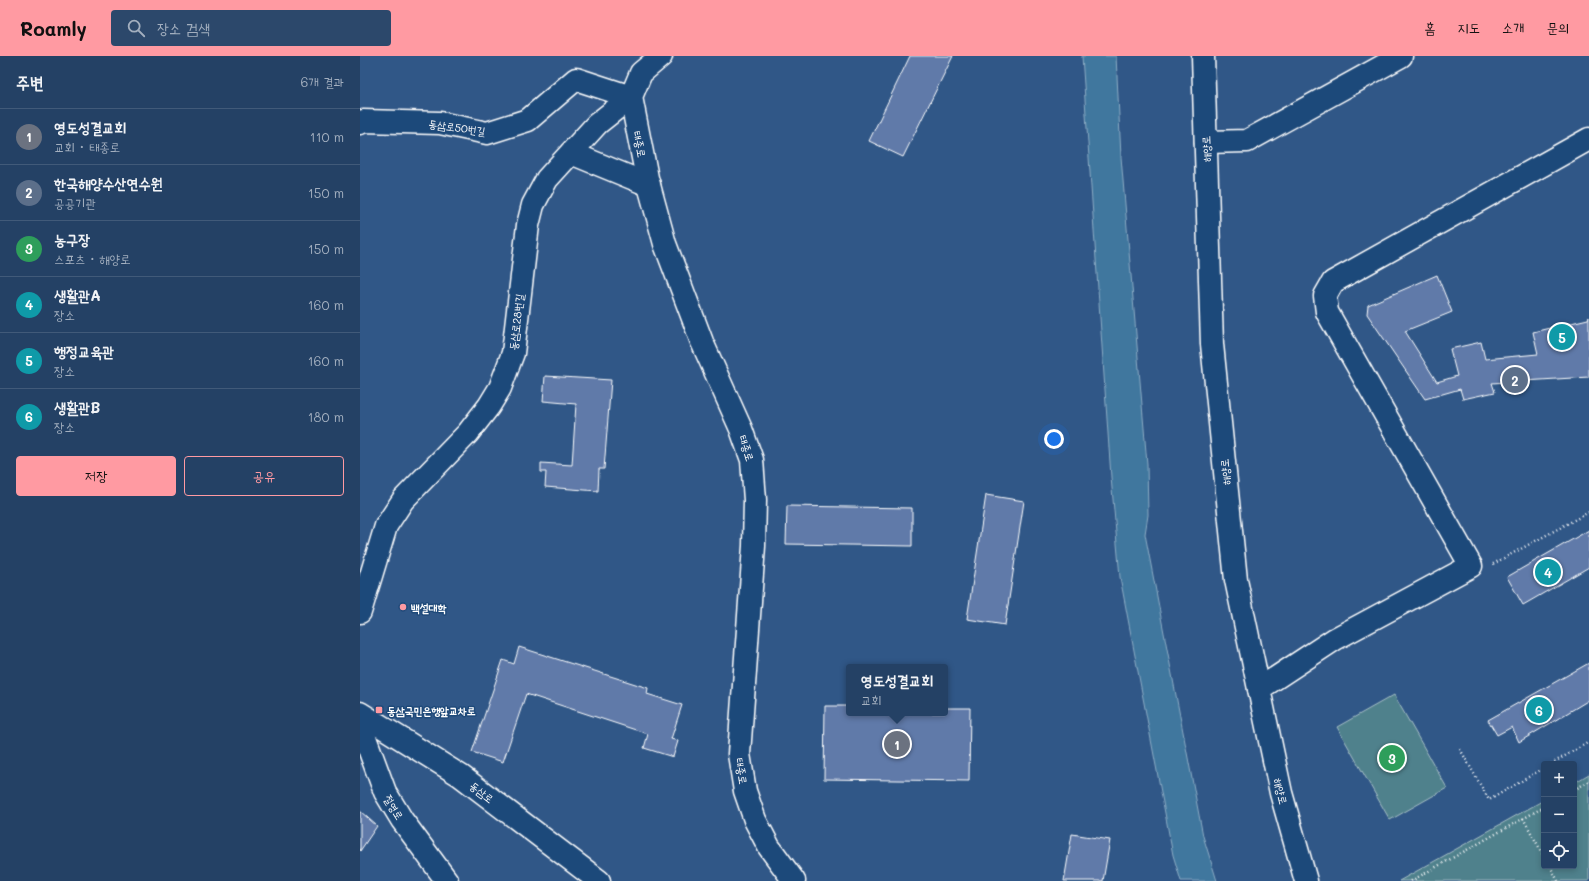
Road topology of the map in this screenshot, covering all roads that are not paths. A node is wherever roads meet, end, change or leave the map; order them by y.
1 (661, 56) edge
2 (1203, 56) edge
3 (1402, 56) edge
4 (631, 97) junction
5 (360, 123) edge
6 (1589, 139) edge
7 (1206, 142) junction
8 (571, 153) junction
9 (649, 185) junction
10 (360, 612) edge
11 (1259, 689) junction
12 (360, 712) edge
13 (360, 724) edge
14 (447, 881) edge
15 (599, 881) edge
16 (794, 881) edge
17 (1306, 881) edge

1 - 4 main road
2 - 7 main road, 해양로
3 - 7 main road
4 - 5 main road, 동삼로50번길
4 - 8 main road, 동삼로28번길
4 - 9 main road, 태종로
6 - 11 main road
7 - 11 main road, 해양로
8 - 9 main road
8 - 10 main road, 동삼로28번길
9 - 16 main road, 태종로
11 - 17 main road, 해양로
12 - 15 main road, 동삼로
13 - 14 main road, 절영로

